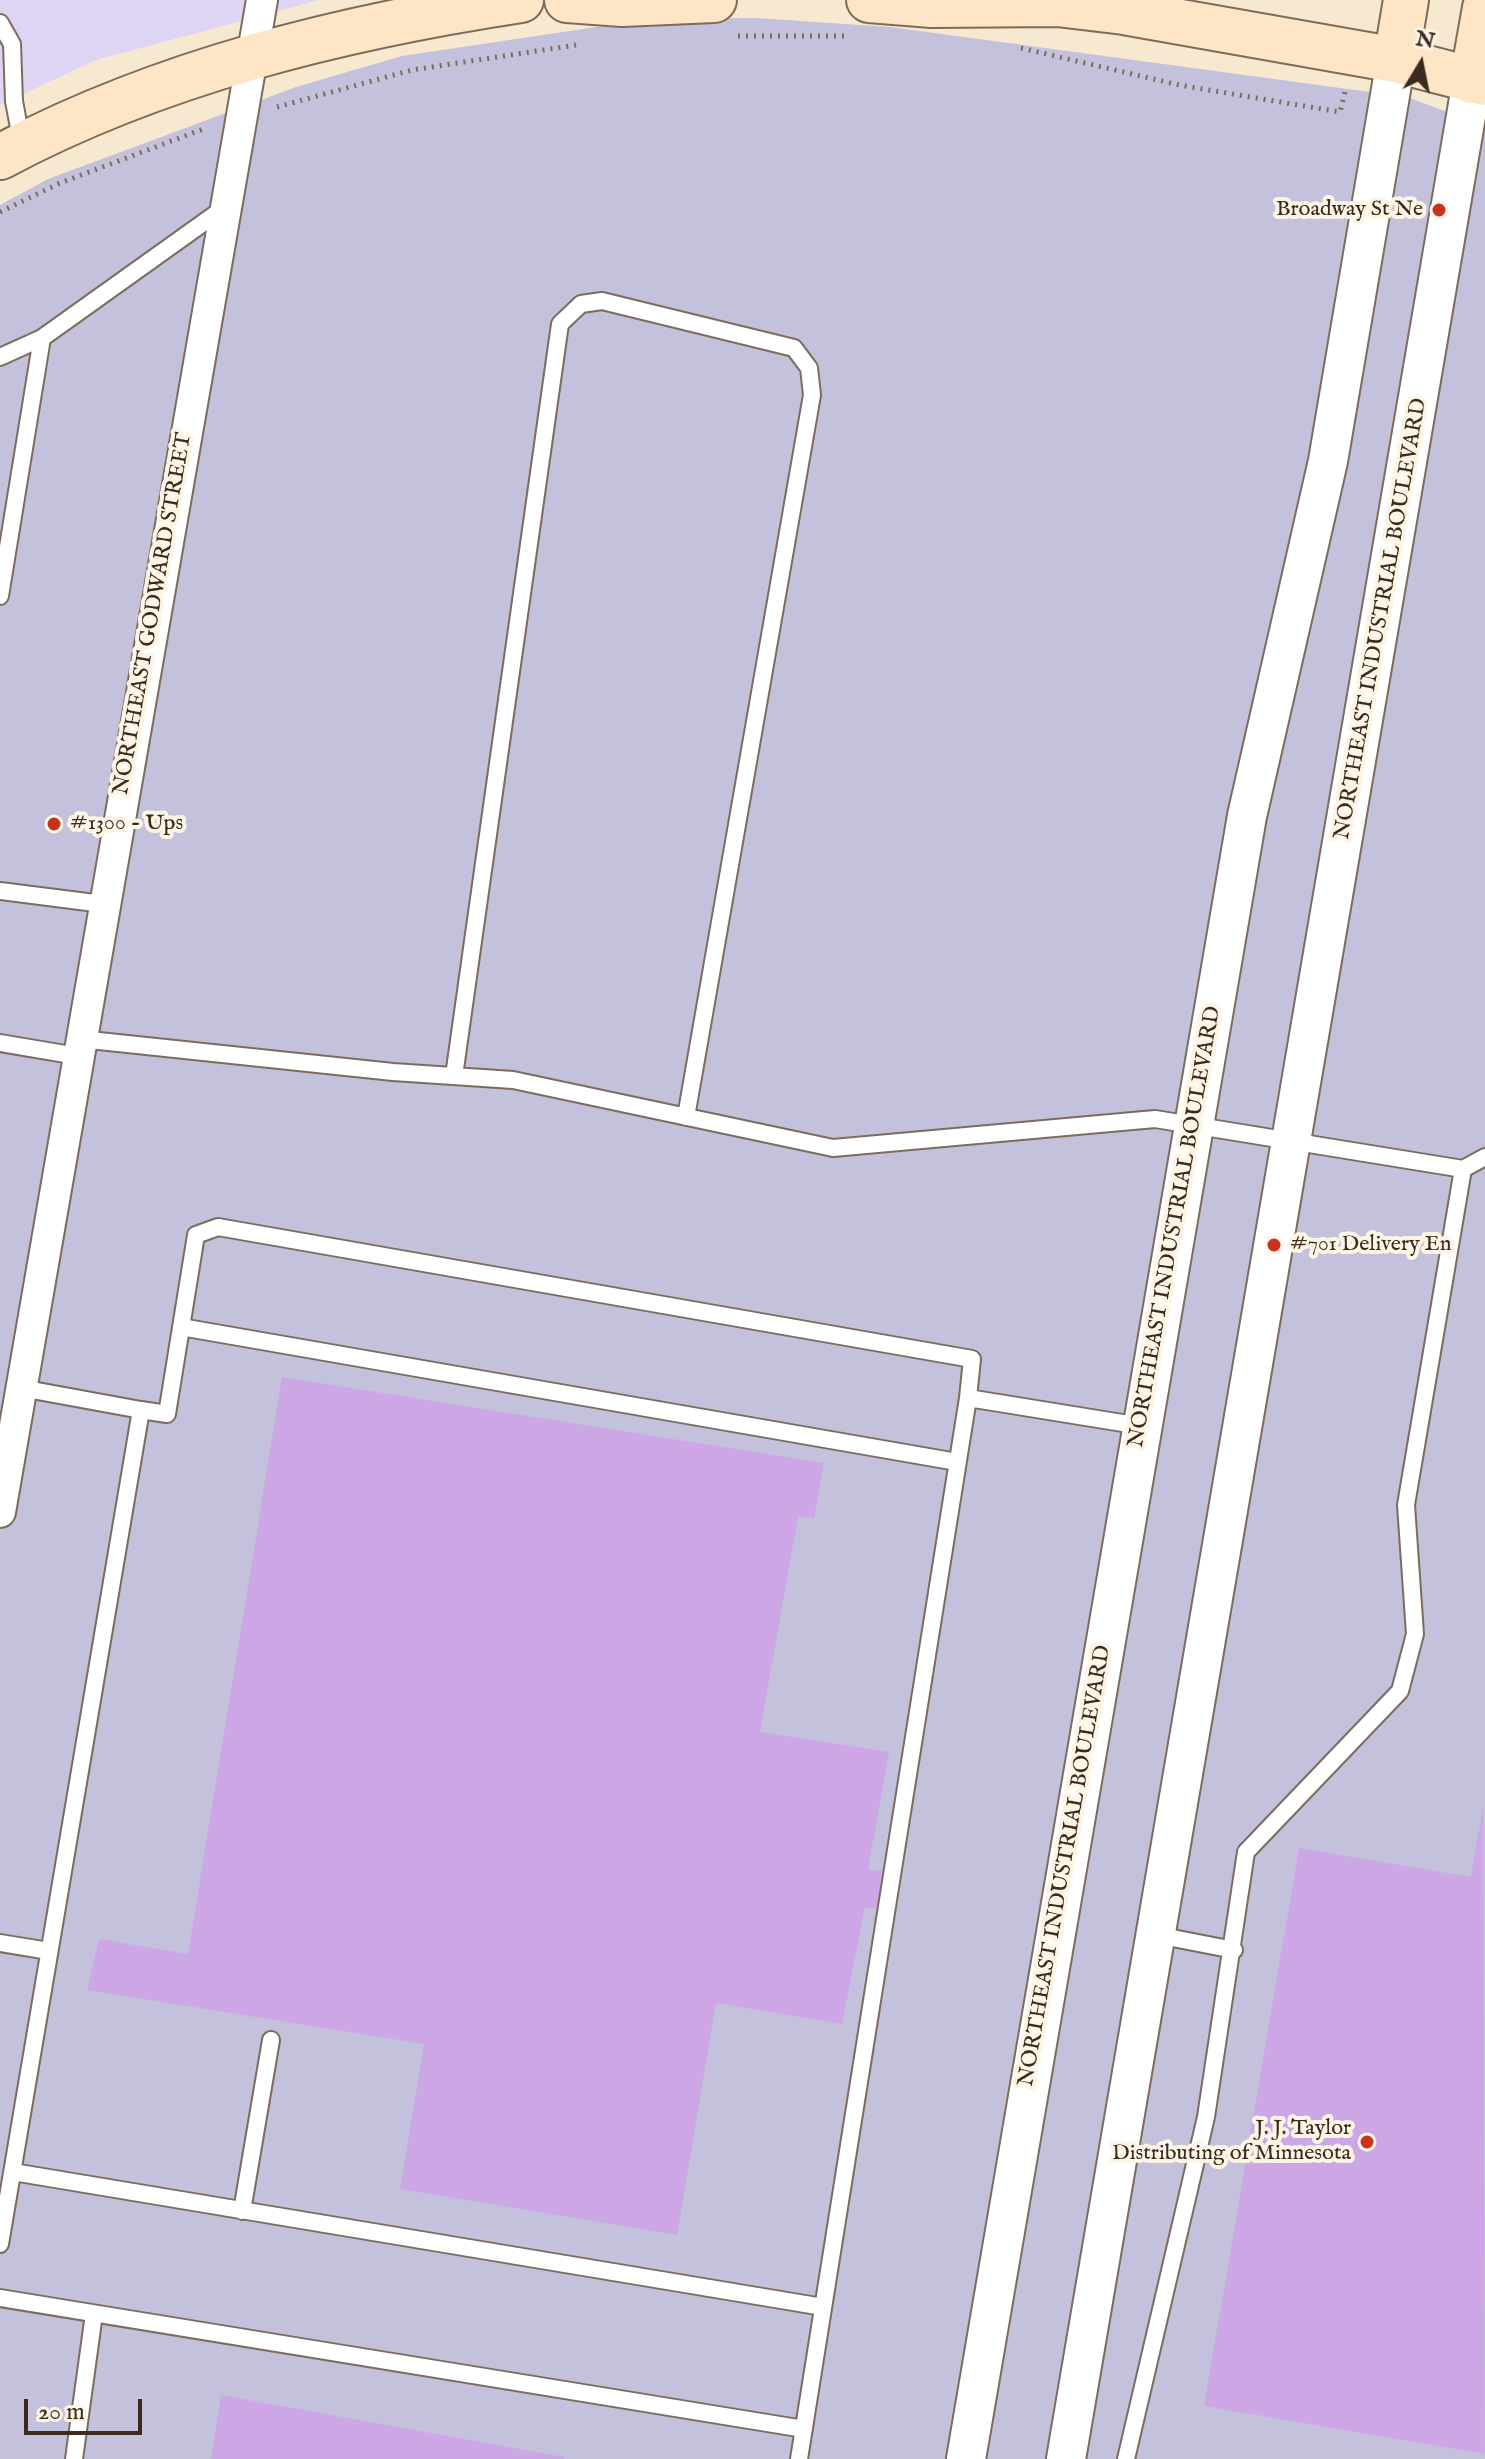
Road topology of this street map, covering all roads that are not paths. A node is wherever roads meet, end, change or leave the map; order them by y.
1 (262, 0) edge
2 (521, 0) edge
3 (567, 0) edge
4 (1406, 0) edge
5 (1051, 2) edge
6 (1485, 8) edge
7 (720, 18) edge
8 (864, 18) edge
9 (0, 23) edge
10 (255, 57) junction
11 (1396, 60) junction
12 (1479, 82) edge
13 (11, 152) edge
14 (226, 207) junction
15 (42, 338) junction
16 (0, 357) edge
17 (0, 596) edge
18 (0, 891) edge
19 (103, 904) junction
20 (0, 1043) edge
21 (78, 1048) junction
22 (454, 1076) junction
23 (686, 1117) junction
24 (1194, 1126) junction
25 (1294, 1140) junction
26 (1485, 1157) edge
27 (1463, 1169) junction
28 (181, 1327) junction
29 (21, 1388) junction
30 (968, 1398) junction
31 (141, 1410) junction
32 (1141, 1426) junction
33 (957, 1462) junction
34 (0, 1512) edge
35 (1157, 1935) junction
36 (0, 1943) edge
37 (1234, 1950) junction
38 (49, 1951) junction
39 (271, 2040) dead end
40 (13, 2172) junction
41 (242, 2211) junction
42 (0, 2244) edge
43 (0, 2298) edge
44 (823, 2307) junction
45 (94, 2314) junction
46 (804, 2429) junction
47 (74, 2459) edge
48 (799, 2459) edge
49 (966, 2459) edge
50 (1066, 2459) edge
51 (1126, 2459) edge

1 - 10 street, NORTHEAST GODWARD STREET
2 - 10 main road
3 - 7 main road
4 - 11 main road, NORTHEAST INDUSTRIAL BOULEVARD
5 - 8 main road
5 - 11 main road
6 - 12 main road, NORTHEAST INDUSTRIAL BOULEVARD
9 - 13 lane
10 - 13 main road
10 - 14 street, NORTHEAST GODWARD STREET
11 - 12 main road
11 - 24 street, NORTHEAST INDUSTRIAL BOULEVARD
12 - 25 street, NORTHEAST INDUSTRIAL BOULEVARD
14 - 15 lane
14 - 19 street, NORTHEAST GODWARD STREET
15 - 16 lane
15 - 17 lane
18 - 19 lane
19 - 21 street, NORTHEAST GODWARD STREET
20 - 21 lane
21 - 22 lane
21 - 29 street, NORTHEAST GODWARD STREET
22 - 23 lane
22 - 23 lane
23 - 24 lane
24 - 25 lane
24 - 32 street, NORTHEAST INDUSTRIAL BOULEVARD
25 - 27 lane
25 - 35 street, NORTHEAST INDUSTRIAL BOULEVARD
26 - 27 lane
27 - 37 lane
28 - 30 lane
28 - 31 lane
28 - 33 lane
29 - 31 lane
29 - 34 street, NORTHEAST GODWARD STREET
30 - 32 lane
30 - 33 lane
31 - 38 lane
32 - 49 street, NORTHEAST INDUSTRIAL BOULEVARD
33 - 44 lane
35 - 37 lane
35 - 50 street, NORTHEAST INDUSTRIAL BOULEVARD
36 - 38 lane
37 - 51 lane
38 - 40 lane
39 - 41 lane
40 - 41 lane
40 - 42 lane
41 - 44 lane
43 - 45 lane
44 - 46 lane
45 - 46 lane
45 - 47 lane
46 - 48 lane

